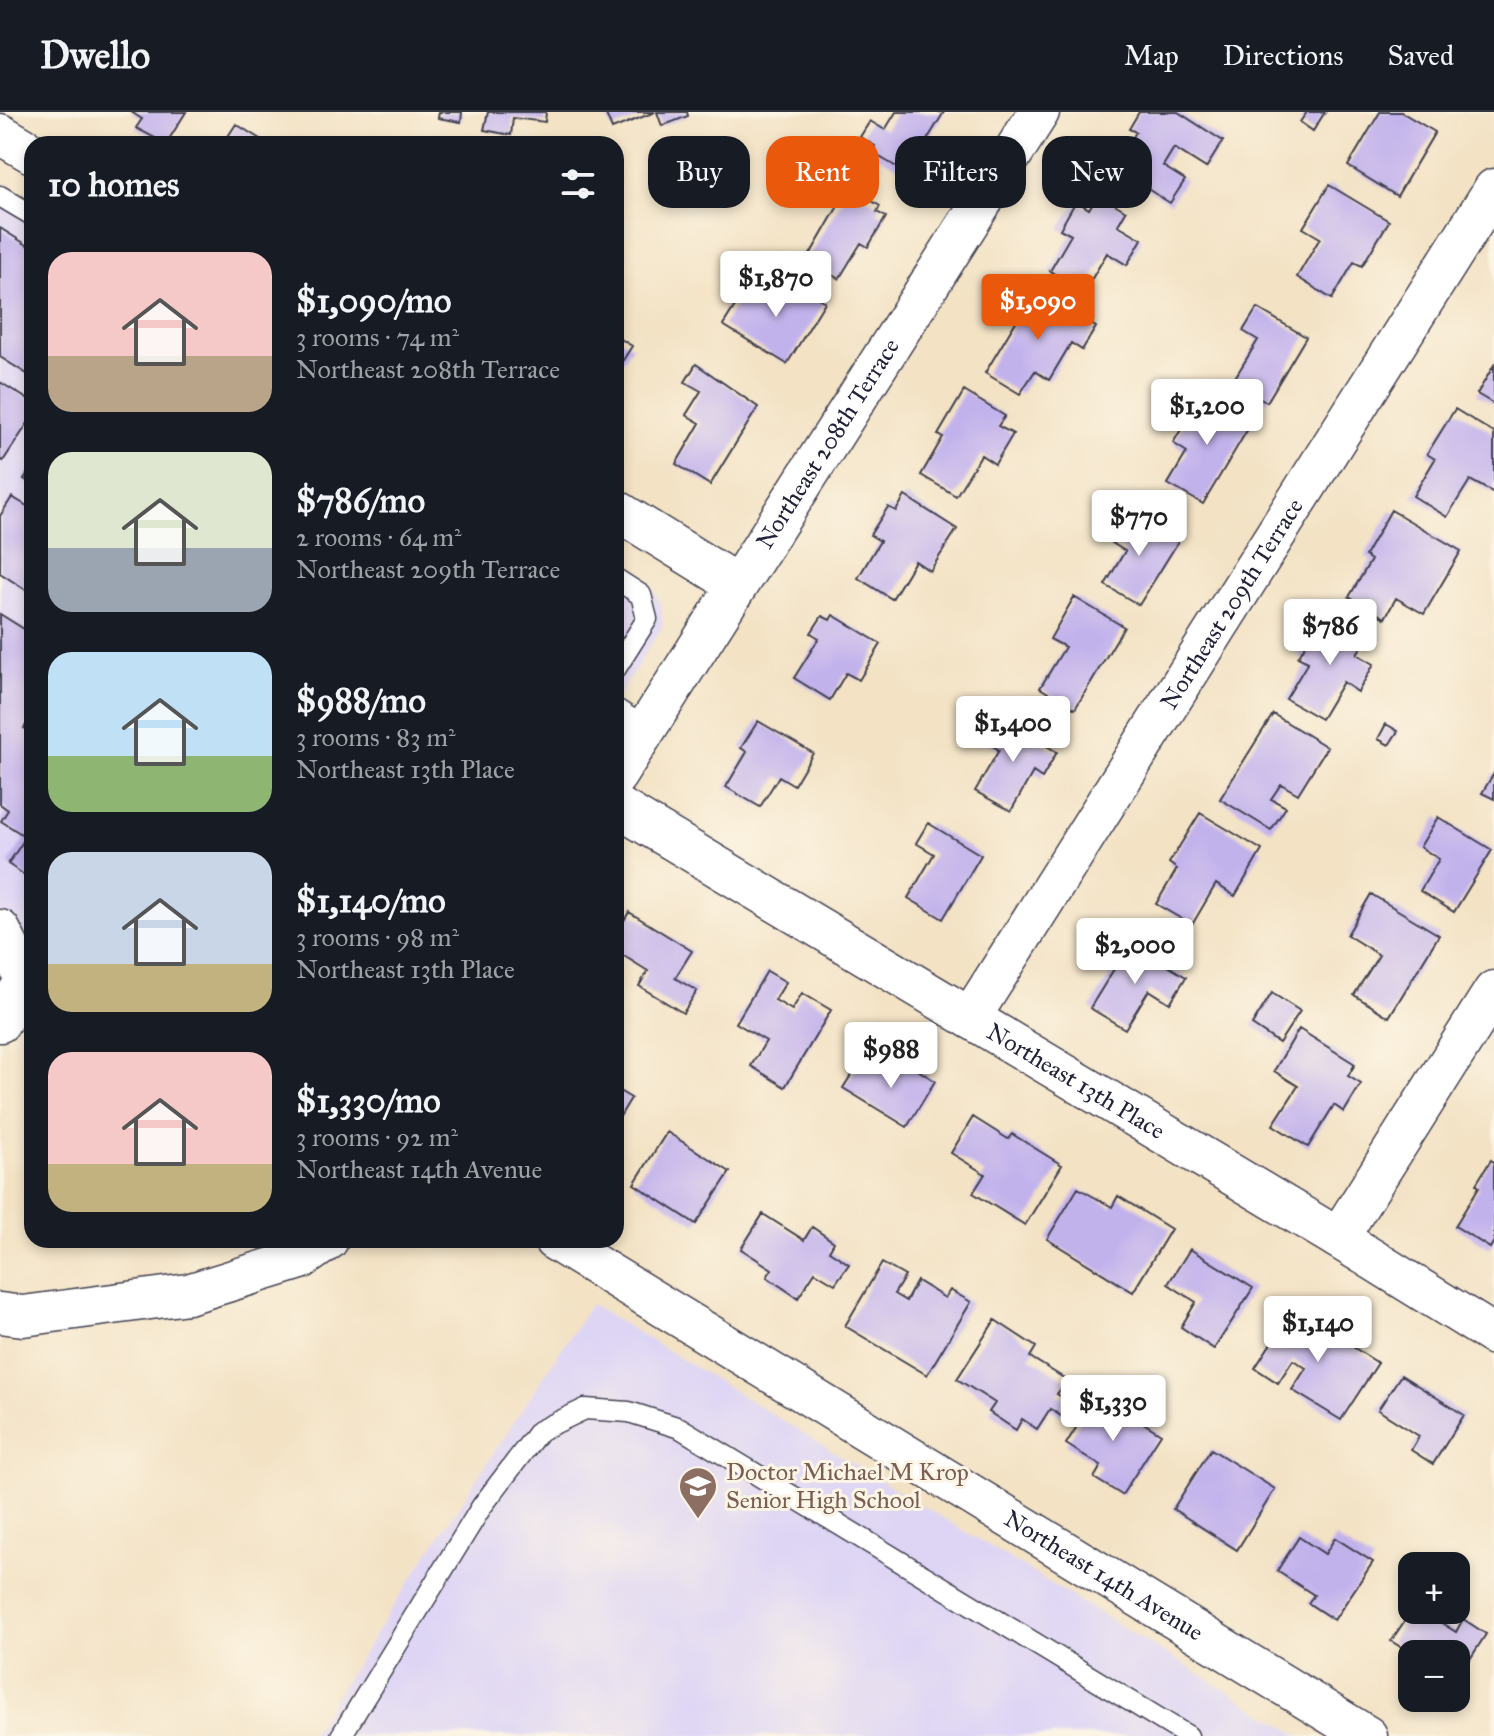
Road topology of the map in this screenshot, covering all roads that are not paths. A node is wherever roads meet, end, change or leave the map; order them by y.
1 (1039, 112) edge
2 (0, 134) edge
3 (24, 148) edge
4 (1494, 189) edge
5 (0, 196) edge
6 (24, 210) edge
7 (624, 515) edge
8 (624, 584) edge
9 (736, 584) junction
10 (624, 655) edge
11 (631, 718) edge
12 (624, 745) edge
13 (624, 811) edge
14 (0, 930) edge
15 (24, 976) edge
16 (24, 983) edge
17 (1494, 991) edge
18 (970, 1018) junction
19 (0, 1022) edge
20 (1338, 1238) junction
21 (317, 1248) edge
22 (567, 1248) edge
23 (0, 1313) edge
24 (1494, 1335) edge
25 (341, 1736) edge
26 (1188, 1736) edge
27 (1367, 1736) edge

1 - 9 street, Northeast 208th Terrace
2 - 3 street
4 - 18 street, Northeast 209th Terrace
5 - 6 lane
7 - 9 street
8 - 10 lane
9 - 11 street, Northeast 208th Terrace
11 - 12 street, Northeast 208th Terrace
13 - 18 street, Northeast 13th Place
14 - 15 street
16 - 19 street
17 - 20 street
18 - 20 street, Northeast 13th Place
20 - 24 street, Northeast 13th Place
21 - 23 street
22 - 27 street, Northeast 14th Avenue
25 - 26 lane

